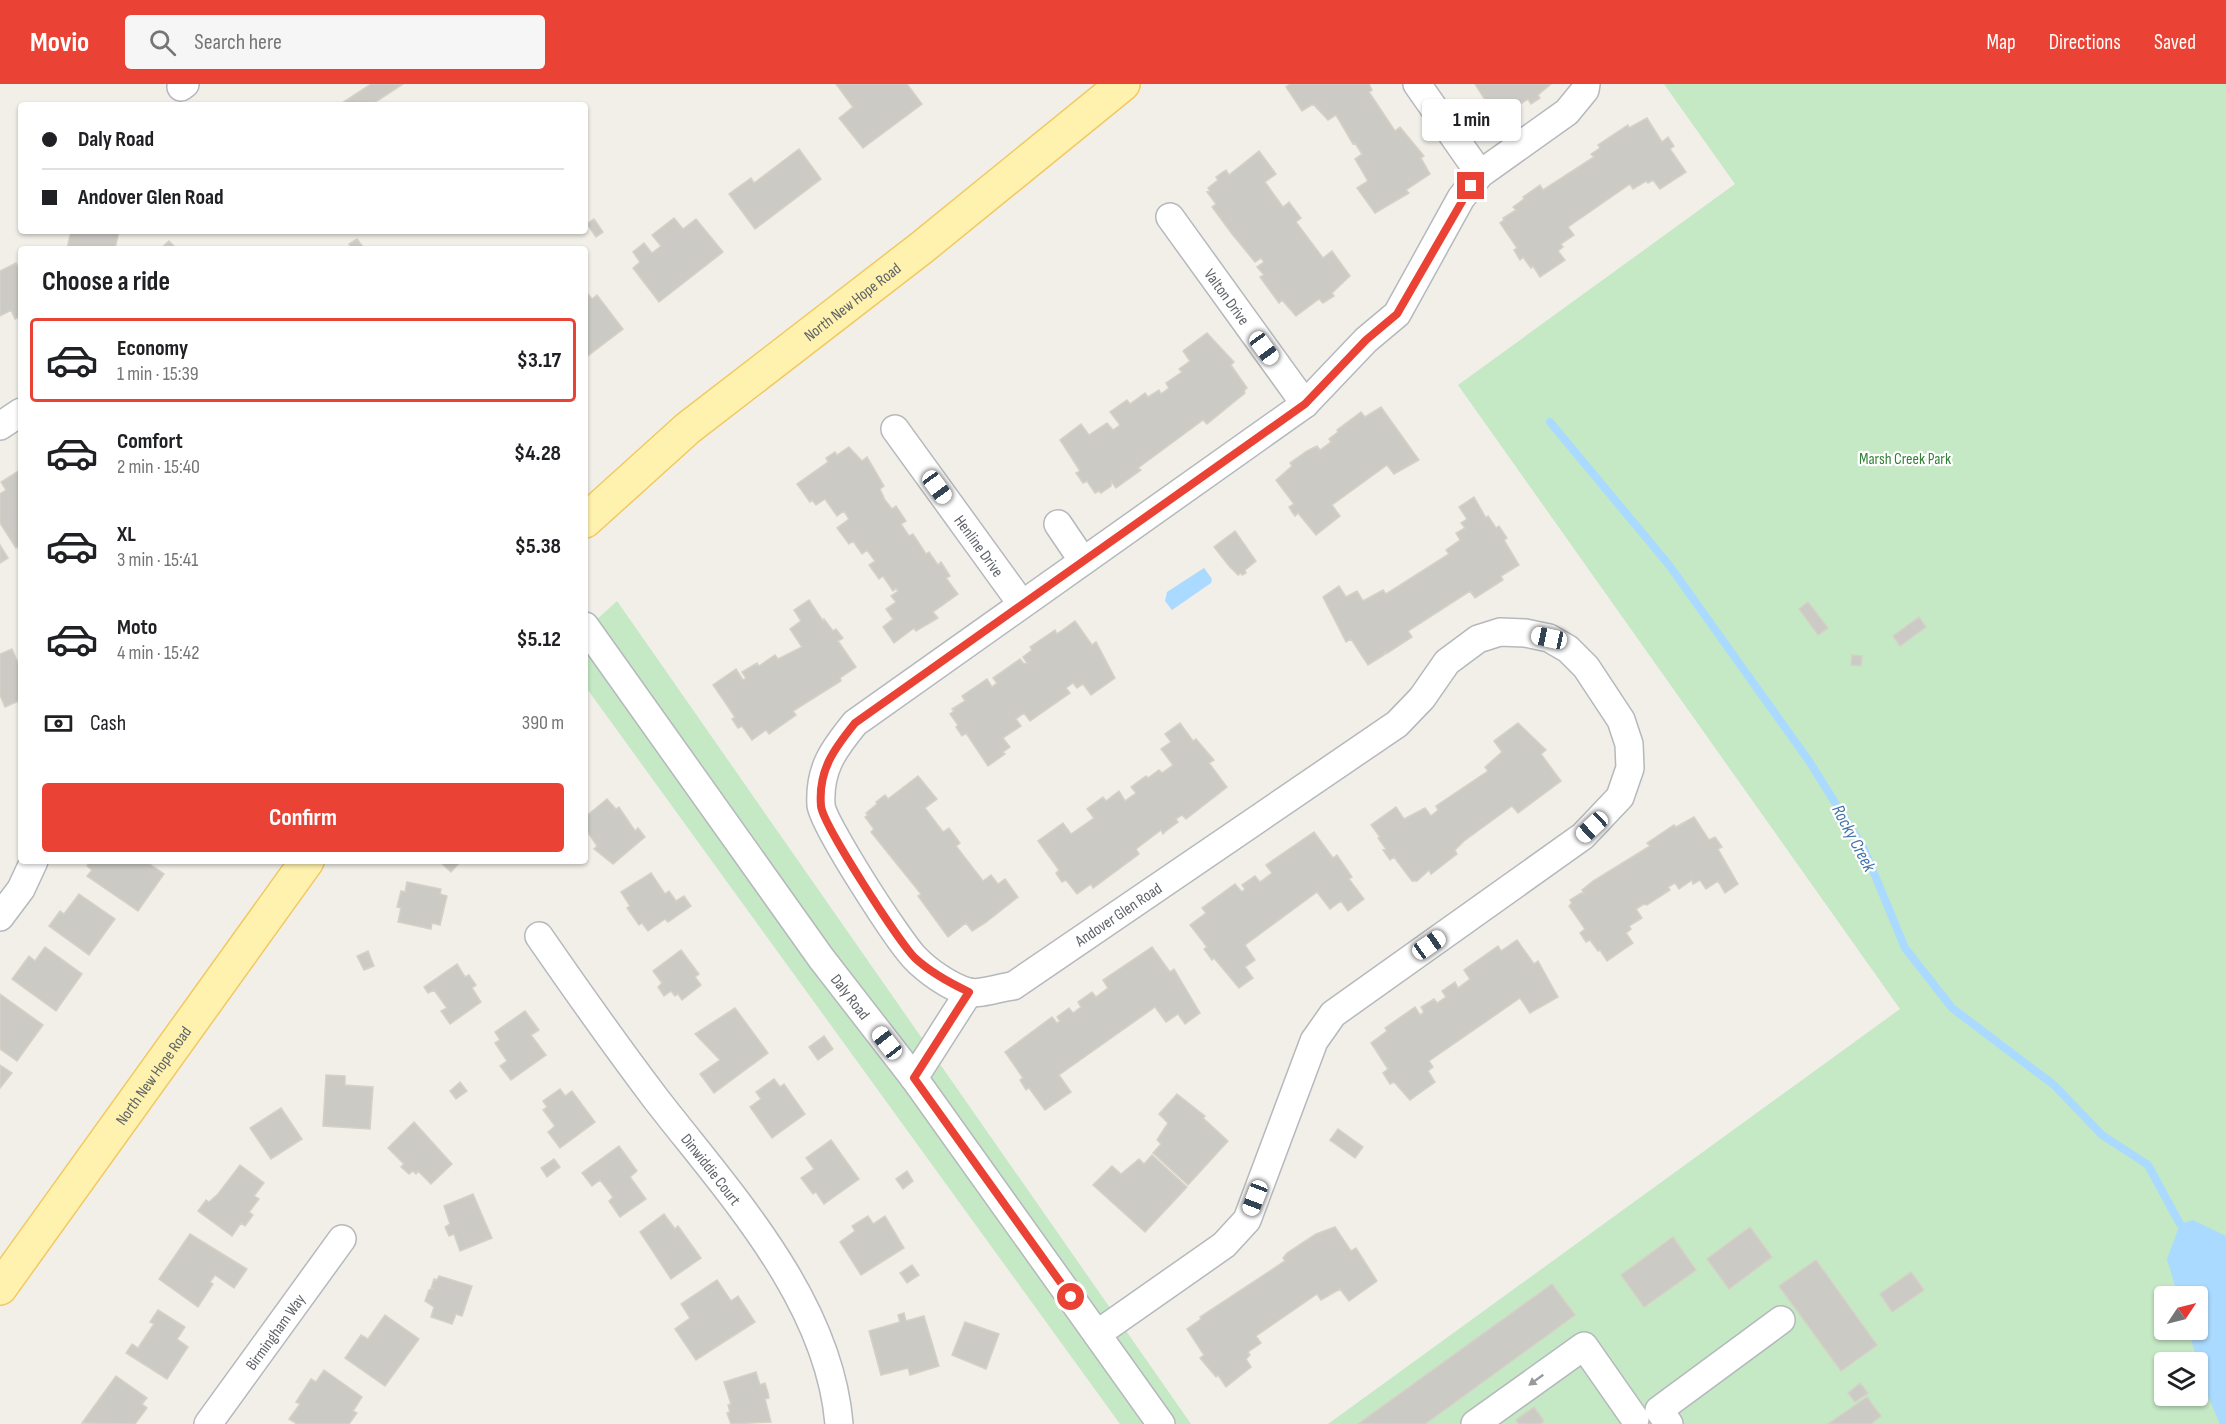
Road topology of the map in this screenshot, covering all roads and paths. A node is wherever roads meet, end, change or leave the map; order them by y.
1 (1123, 84) edge
2 (1417, 84) edge
3 (1587, 84) edge
4 (1480, 174) junction
5 (1170, 217) dead end
6 (1305, 404) junction
7 (18, 414) edge
8 (0, 426) edge
9 (895, 429) dead end
10 (588, 518) edge
11 (1058, 524) dead end
12 (1083, 561) junction
13 (1022, 603) junction
14 (588, 630) edge
15 (33, 864) edge
16 (305, 864) edge
17 (0, 918) edge
18 (539, 936) dead end
19 (969, 992) junction
20 (914, 1078) junction
21 (342, 1239) dead end
22 (0, 1288) edge
23 (1781, 1320) dead end
24 (1097, 1334) junction
25 (1648, 1419) edge
26 (208, 1424) edge
27 (839, 1424) edge
28 (1161, 1424) edge
29 (1475, 1424) edge

1 - 10 main road, North New Hope Road
2 - 4 street
3 - 4 street
4 - 6 street
5 - 6 street, Valton Drive
6 - 12 street
7 - 8 street
9 - 13 street, Henline Drive
11 - 12 street
12 - 13 street
13 - 19 street
14 - 20 street, Daly Road
15 - 17 street
16 - 22 main road, North New Hope Road
18 - 27 street, Dinwiddie Court
19 - 20 street
19 - 24 street, Andover Glen Road
20 - 24 street, Daly Road
21 - 26 street, Birmingham Way
23 - 25 street
24 - 28 street, Daly Road
25 -> 29 street

